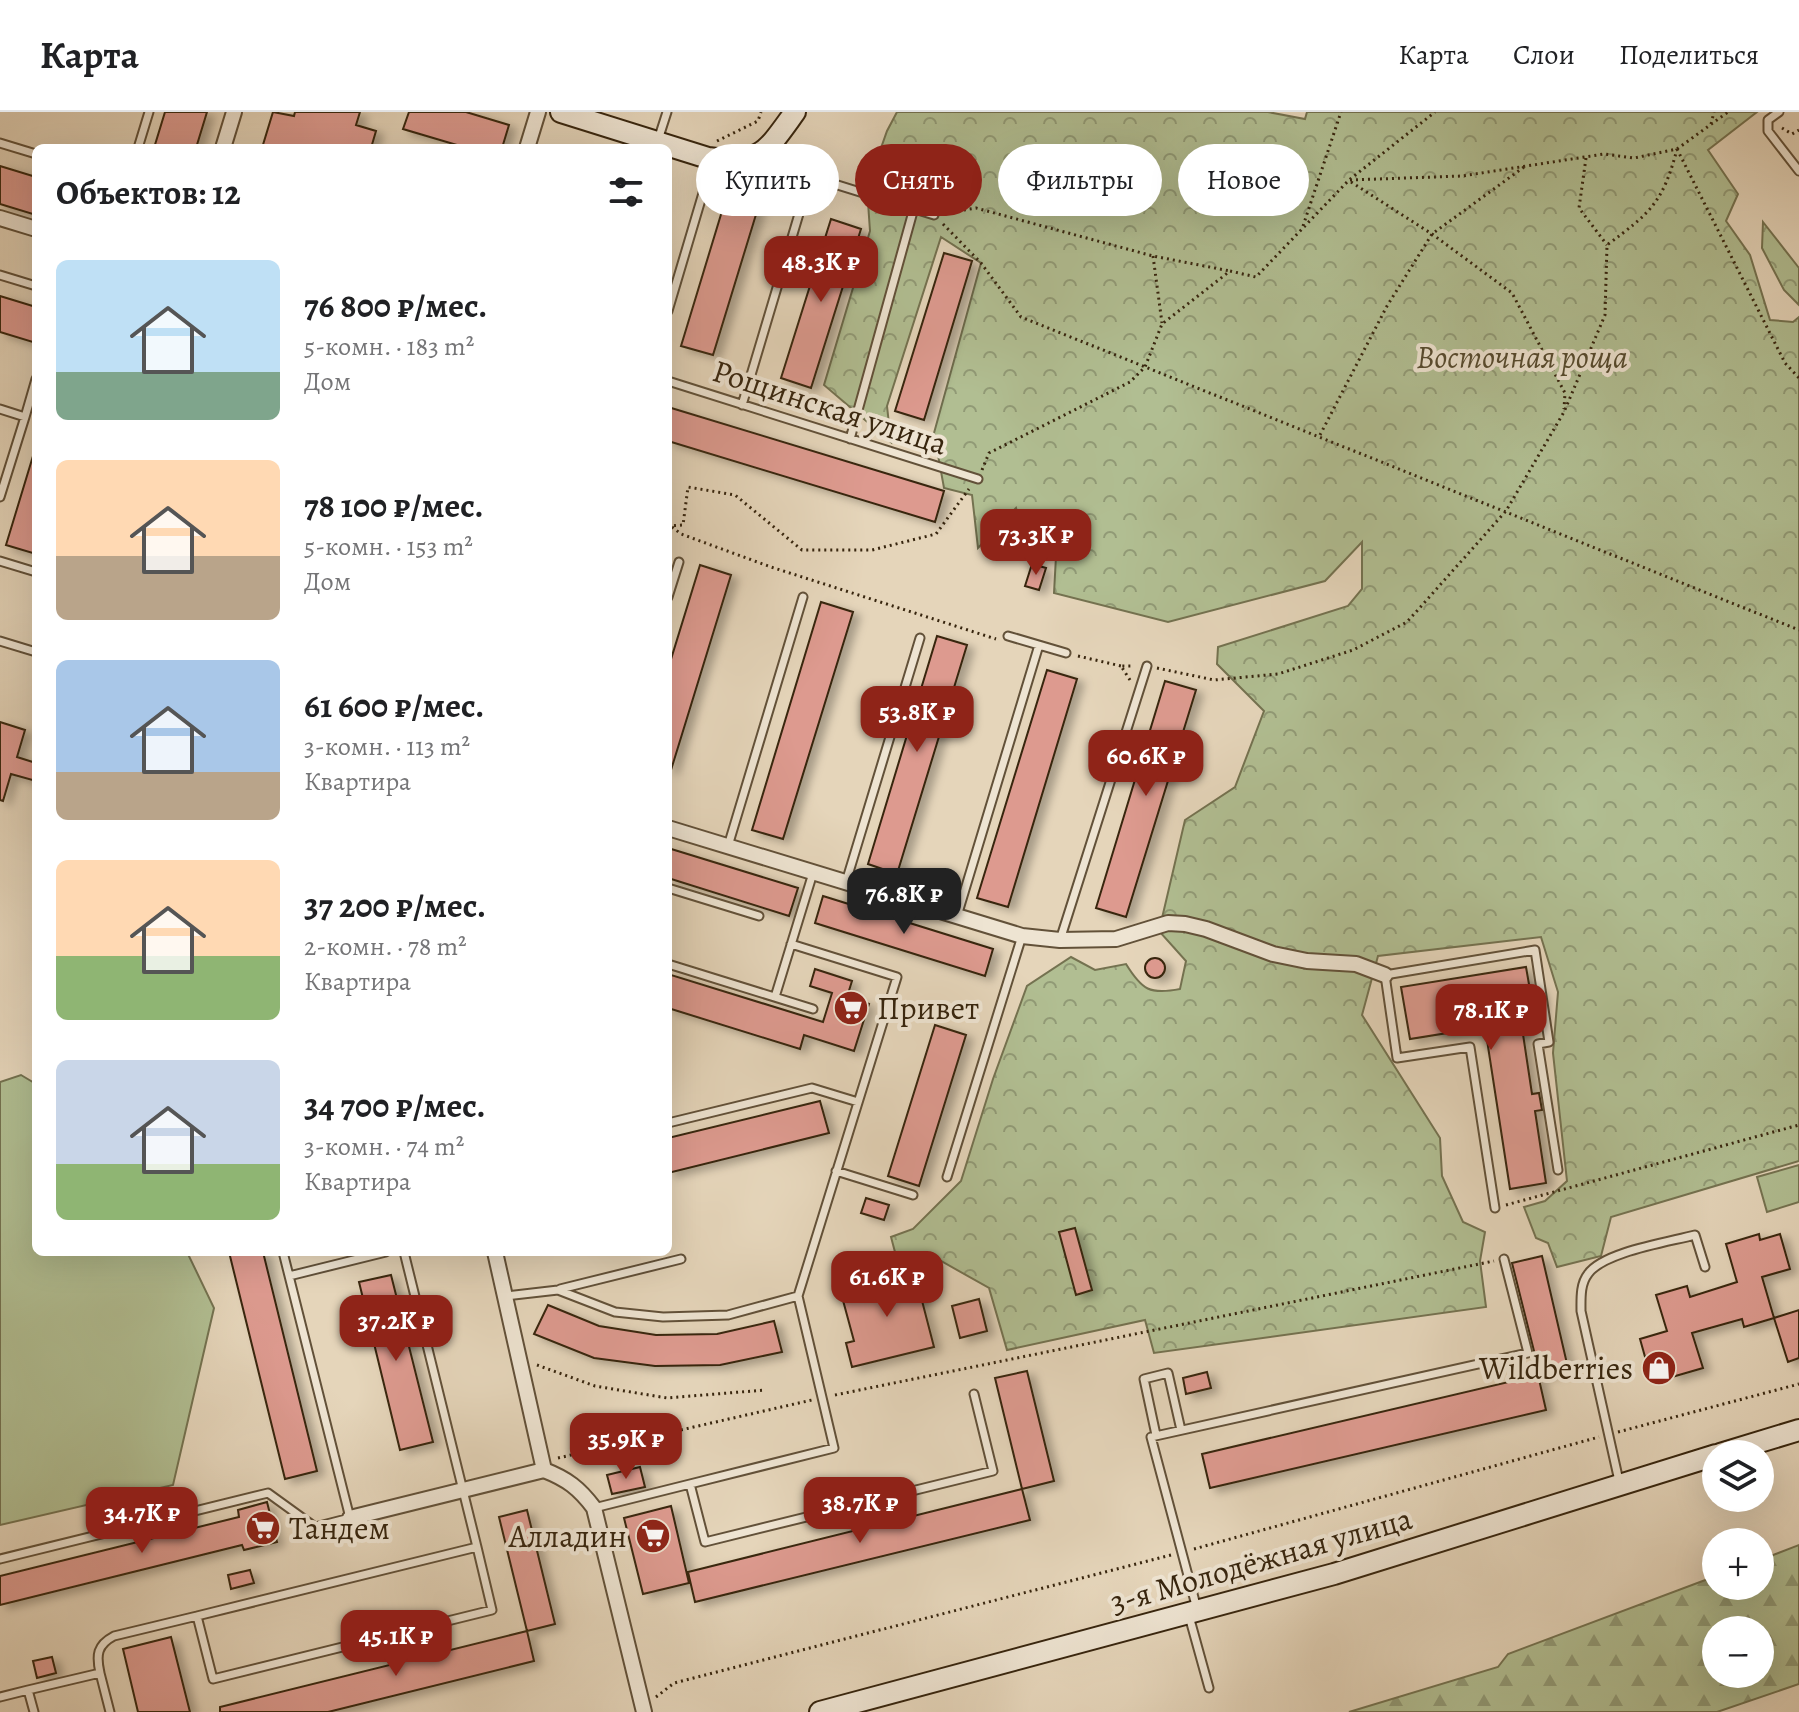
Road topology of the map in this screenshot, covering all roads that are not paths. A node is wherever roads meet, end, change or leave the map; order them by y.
1 (149, 112) edge
2 (234, 112) edge
3 (538, 112) edge
4 (561, 112) edge
5 (667, 112) edge
6 (795, 112) edge
7 (1779, 112) edge
8 (657, 142) junction
9 (0, 143) edge
10 (139, 144) edge
11 (224, 144) edge
12 (528, 144) edge
13 (663, 144) edge
14 (771, 144) edge
15 (672, 147) edge
16 (32, 153) edge
17 (696, 154) edge
18 (1799, 171) edge
19 (696, 216) edge
20 (798, 216) edge
21 (912, 216) edge
22 (0, 218) edge
23 (32, 228) edge
24 (0, 275) edge
25 (32, 285) edge
26 (672, 298) edge
27 (672, 382) edge
28 (32, 393) edge
29 (742, 405) junction
30 (0, 409) edge
31 (25, 417) junction
32 (850, 439) junction
33 (978, 479) road end
34 (0, 497) edge
35 (0, 561) edge
36 (679, 562) dead end
37 (32, 571) edge
38 (672, 584) edge
39 (803, 597) dead end
40 (1008, 636) road end
41 (920, 638) dead end
42 (0, 641) edge
43 (1039, 645) junction
44 (32, 651) edge
45 (1066, 653) road end
46 (1147, 666) road end
47 (672, 829) edge
48 (728, 846) junction
49 (813, 873) junction
50 (846, 882) junction
51 (672, 889) edge
52 (759, 916) dead end
53 (957, 916) junction
54 (1022, 936) junction
55 (1060, 940) junction
56 (791, 944) junction
57 (672, 965) edge
58 (1385, 975) junction
59 (775, 997) junction
60 (813, 1009) dead end
61 (858, 1102) junction
62 (672, 1122) edge
63 (1558, 1170) dead end
64 (836, 1171) junction
65 (947, 1177) dead end
66 (913, 1195) dead end
67 (1495, 1208) road end
68 (284, 1256) edge
69 (370, 1256) edge
70 (405, 1256) edge
71 (496, 1256) edge
72 (681, 1259) dead end
73 (1504, 1259) road end
74 (1705, 1267) dead end
75 (289, 1276) junction
76 (558, 1290) junction
77 (505, 1296) junction
78 (798, 1296) junction
79 (974, 1394) dead end
80 (1181, 1430) junction
81 (1799, 1430) edge
82 (1156, 1435) junction
83 (1767, 1440) edge
84 (1702, 1460) edge
85 (543, 1466) junction
86 (690, 1484) junction
87 (1620, 1485) junction
88 (463, 1490) junction
89 (594, 1508) junction
90 (350, 1518) junction
91 (477, 1547) junction
92 (0, 1559) edge
93 (1193, 1612) junction
94 (197, 1616) junction
95 (100, 1673) junction
96 (1209, 1688) dead end
97 (28, 1690) junction
98 (0, 1697) edge
99 (644, 1710) edge
100 (34, 1712) edge
101 (110, 1712) edge
102 (820, 1712) edge

1 - 10 lane
2 - 11 street
3 - 12 street
4 - 8 main road
5 - 8 lane
6 - 14 main road
7 - 18 lane
8 - 13 main road
9 - 16 lane
15 - 17 main road
19 - 26 lane
20 - 29 lane
21 - 32 lane
22 - 23 street
24 - 25 lane
27 - 29 lane, Рощинская улица
28 - 31 lane
29 - 32 lane, Рощинская улица
30 - 31 lane
31 - 34 lane
32 - 33 lane, Рощинская улица
35 - 37 lane
36 - 38 lane
39 - 48 lane
40 - 43 lane
41 - 50 lane
42 - 44 lane
43 - 45 lane
43 - 53 lane
46 - 55 lane
47 - 48 street
48 - 49 street
49 - 50 street
49 - 56 lane
50 - 53 street
51 - 52 lane
53 - 54 street
54 - 55 street
54 - 65 lane
55 - 58 street
56 - 59 lane
56 - 61 lane
57 - 59 lane
58 - 63 lane
58 - 67 lane
59 - 60 lane
61 - 62 lane
61 - 64 lane
64 - 66 lane
64 - 78 lane
68 - 75 lane
69 - 75 lane
70 - 88 lane
71 - 77 street
72 - 76 lane
73 - 80 lane
74 - 87 lane
75 - 90 lane
76 - 77 lane
76 - 78 lane
77 - 85 street
78 - 86 lane
79 - 86 lane
80 - 82 lane
80 - 82 lane
81 - 83 main road, 3-я Молодёжная улица
82 - 93 lane
84 - 87 main road, 3-я Молодёжная улица
85 - 88 street
85 - 89 street
86 - 89 lane
87 - 93 main road, 3-я Молодёжная улица
88 - 90 street
88 - 91 lane
89 - 99 street
90 - 92 lane
91 - 94 lane
91 - 94 lane
93 - 96 lane
93 - 102 main road, 3-я Молодёжная улица
94 - 95 lane
95 - 97 lane
95 - 101 lane
97 - 98 lane
97 - 100 lane

